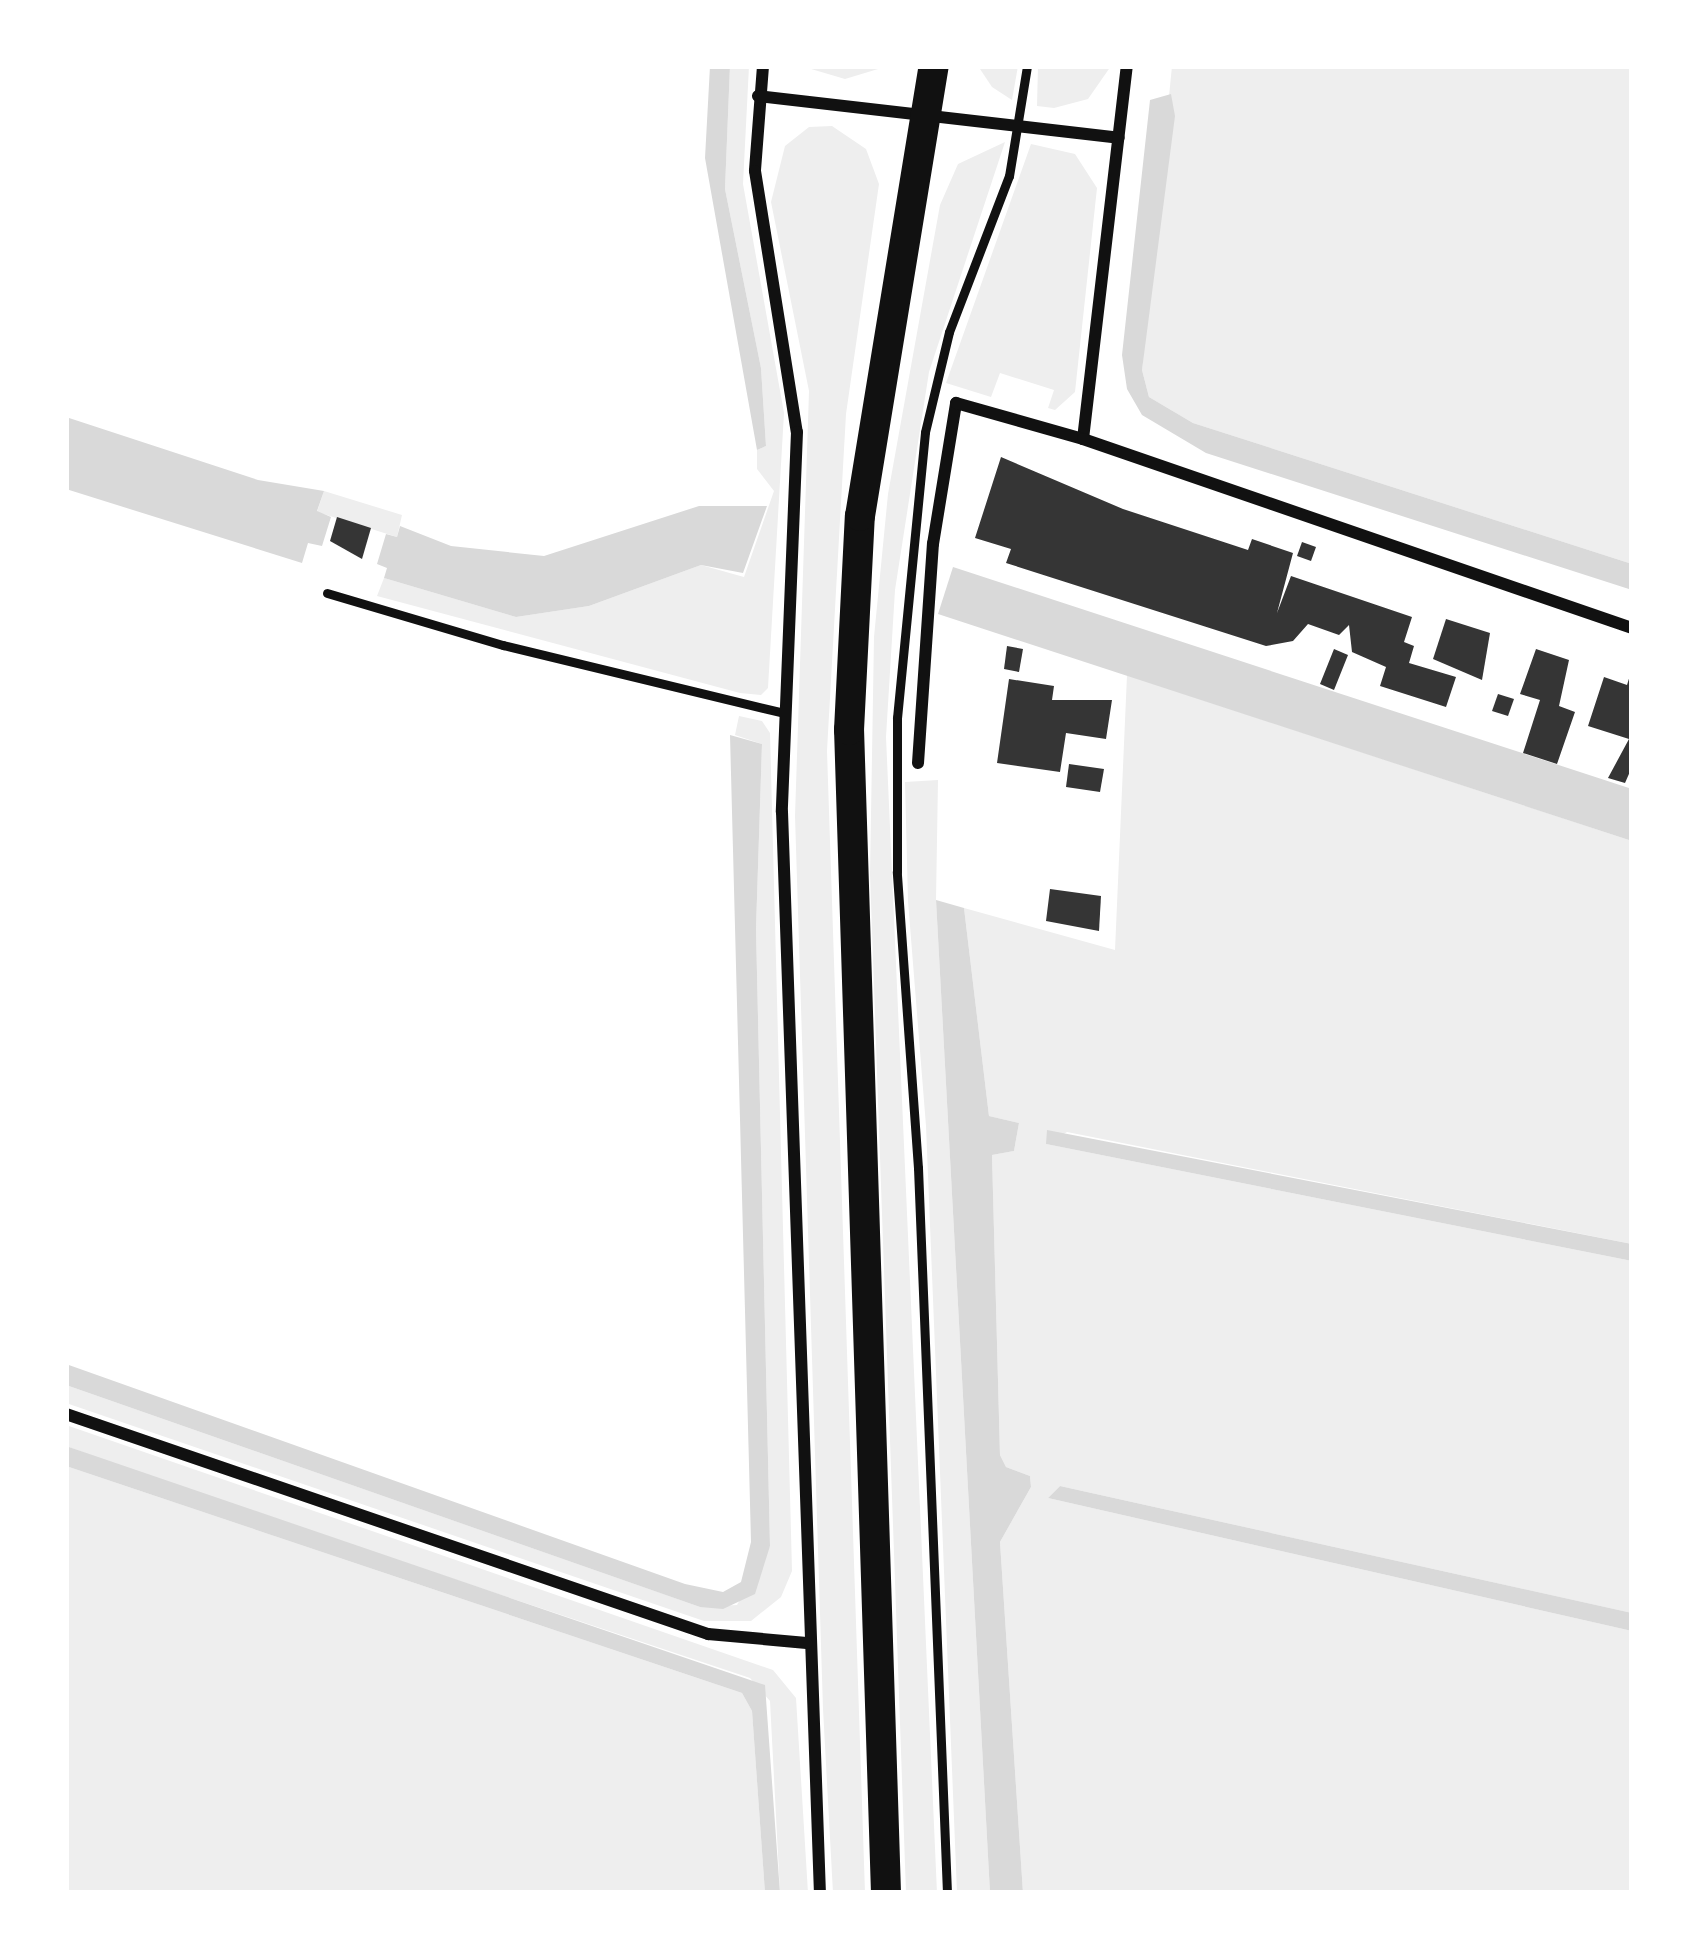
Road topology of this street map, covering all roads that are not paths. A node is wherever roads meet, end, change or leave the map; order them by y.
1 (763, 66) edge
2 (934, 66) edge
3 (1027, 66) edge
4 (1126, 66) edge
5 (758, 96) junction
6 (926, 112) junction
7 (1021, 123) junction
8 (1119, 138) junction
9 (1083, 439) junction
10 (327, 593) dead end
11 (1632, 628) edge
12 (784, 713) junction
13 (918, 763) dead end
14 (66, 1414) edge
15 (807, 1643) junction
16 (820, 1893) edge
17 (886, 1893) edge
18 (947, 1893) edge

1 - 5 street
2 - 6 main road
3 - 7 lane
4 - 8 street
5 - 6 street
5 - 12 street
6 - 7 street
6 - 17 main road
7 - 8 street
7 - 18 lane
8 - 9 street
9 - 11 street
9 - 13 street
10 - 12 lane
12 - 15 street
14 - 15 street
15 - 16 street

